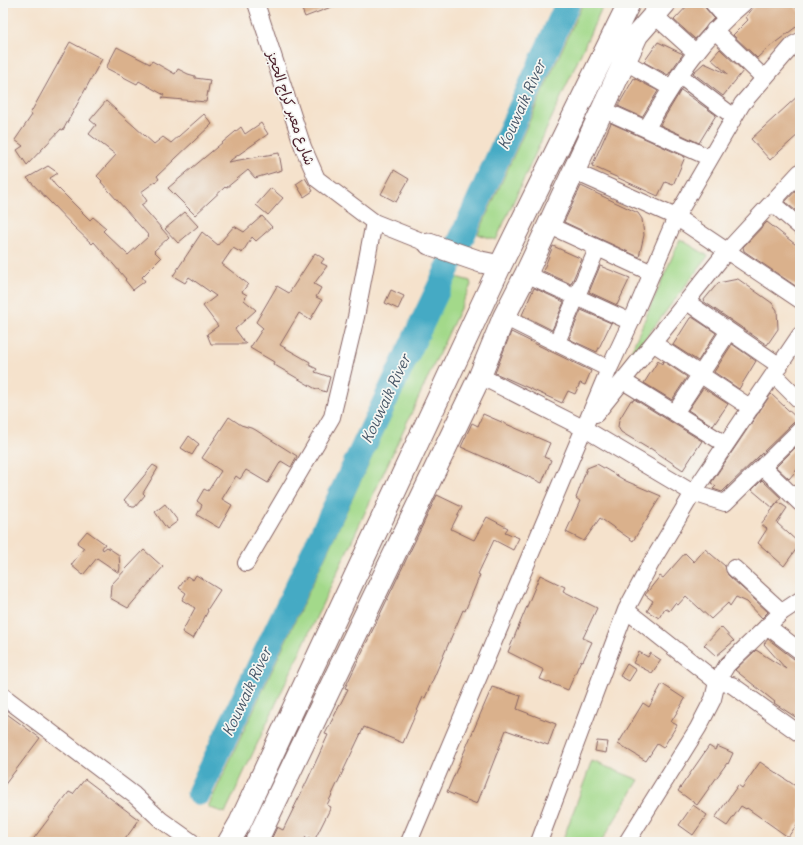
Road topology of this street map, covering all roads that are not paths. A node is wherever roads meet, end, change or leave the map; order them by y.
1 (256, 3) edge
2 (628, 3) edge
3 (713, 3) edge
4 (744, 3) edge
5 (659, 9) edge
6 (726, 18) junction
7 (714, 30) junction
8 (800, 41) edge
9 (695, 52) junction
10 (624, 61) junction
11 (764, 78) junction
12 (675, 82) junction
13 (602, 109) junction
14 (734, 117) junction
15 (646, 129) junction
16 (710, 158) junction
17 (573, 171) junction
18 (800, 172) edge
19 (772, 203) junction
20 (676, 217) junction
21 (374, 222) junction
22 (548, 225) junction
23 (800, 227) edge
24 (429, 244) joint
25 (597, 249) junction
26 (727, 251) junction
27 (491, 264) junction
28 (652, 273) junction
29 (526, 274) junction
30 (575, 296) junction
31 (800, 300) edge
32 (686, 302) junction
33 (504, 317) junction
34 (631, 322) junction
35 (729, 331) junction
36 (800, 335) edge
37 (556, 342) junction
38 (653, 343) junction
39 (609, 369) junction
40 (777, 371) junction
41 (700, 374) junction
42 (480, 376) junction
43 (623, 381) junction
44 (800, 401) edge
45 (751, 408) junction
46 (675, 413) junction
47 (585, 429) junction
48 (800, 430) edge
49 (725, 444) junction
50 (763, 467) junction
51 (693, 494) junction
52 (800, 503) edge
53 (246, 563) dead end
54 (734, 568) dead end
55 (800, 600) edge
56 (626, 610) junction
57 (782, 612) junction
58 (767, 626) junction
59 (800, 651) edge
60 (717, 682) junction
61 (3, 696) edge
62 (800, 734) edge
63 (192, 842) edge
64 (229, 842) edge
65 (256, 842) edge
66 (410, 842) edge
67 (539, 842) edge
68 (627, 842) edge

1 - 21 street, شارع معبر كراج الحجز
2 - 27 main road
3 - 6 street
4 - 6 street
5 - 9 street
5 - 10 main road
6 - 7 street
7 - 9 street
7 - 11 street
8 - 11 street
9 - 12 street
10 - 12 street
10 - 13 main road
11 - 14 street
12 - 14 street
12 - 15 street
13 - 15 street
13 - 17 main road
14 - 16 street
15 - 16 street
16 - 20 street
17 - 20 street
17 - 22 main road
18 - 19 street
19 - 23 street
19 - 26 street
20 - 26 street
20 - 28 street
21 - 24 street, شارع معبر كراج الحجز
21 - 53 street
22 - 25 street
22 - 29 main road
24 - 27 street
25 - 28 street
25 - 30 street
26 - 31 street
26 - 32 street
27 - 64 main road
28 - 34 street
29 - 30 street
29 - 33 main road
30 - 34 street
30 - 37 street
32 - 35 street
32 - 38 street
33 - 37 street
33 - 42 main road
34 - 39 street
35 - 40 street
35 - 41 street
36 - 40 street
37 - 39 street
38 - 41 street
38 - 43 street
39 - 47 street
40 - 44 street
40 - 45 street
41 - 45 street
41 - 46 street
42 - 47 street
42 - 65 main road
43 - 46 street
43 - 47 street
45 - 49 street
46 - 49 street
47 - 51 street
47 - 66 street
48 - 50 street
49 - 51 street
50 - 51 street
50 - 52 street
51 - 56 street
54 - 57 street
55 - 57 street
56 - 60 street
56 - 67 street
57 - 58 street
58 - 59 street
58 - 60 street
60 - 62 street
60 - 68 street
61 - 63 street

